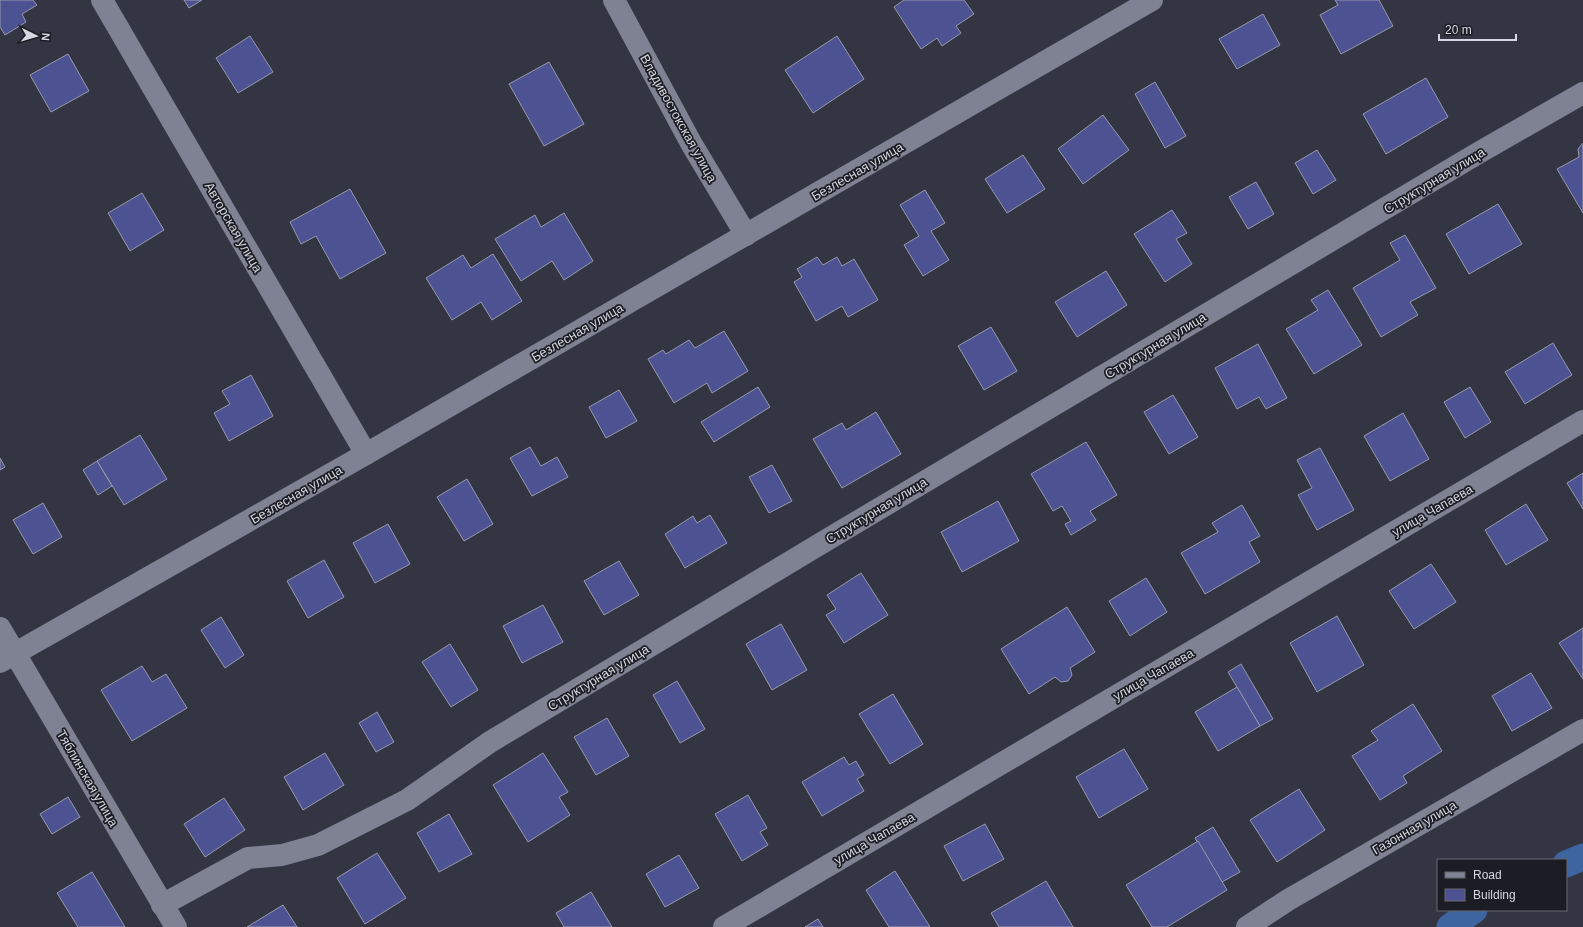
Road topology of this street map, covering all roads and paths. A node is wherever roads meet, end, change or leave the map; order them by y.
1 (102, 0) edge
2 (614, 0) edge
3 (1148, 1) edge
4 (1583, 93) edge
5 (746, 235) junction
6 (1583, 421) edge
7 (366, 454) junction
8 (0, 628) edge
9 (8, 657) edge
10 (1583, 730) edge
11 (162, 905) junction
12 (176, 927) edge
13 (724, 927) edge
14 (1247, 927) edge

1 - 7 street, Авторская улица
2 - 5 street, Владивостокская улица
3 - 5 street, Безлесная улица
4 - 11 street, Структурная улица
5 - 7 street, Безлесная улица
6 - 13 street, улица Чапаева
7 - 9 street, Безлесная улица
8 - 9 street, Тяблинская улица
9 - 11 street, Тяблинская улица
10 - 14 street, Газонная улица
11 - 12 street, Тяблинская улица

